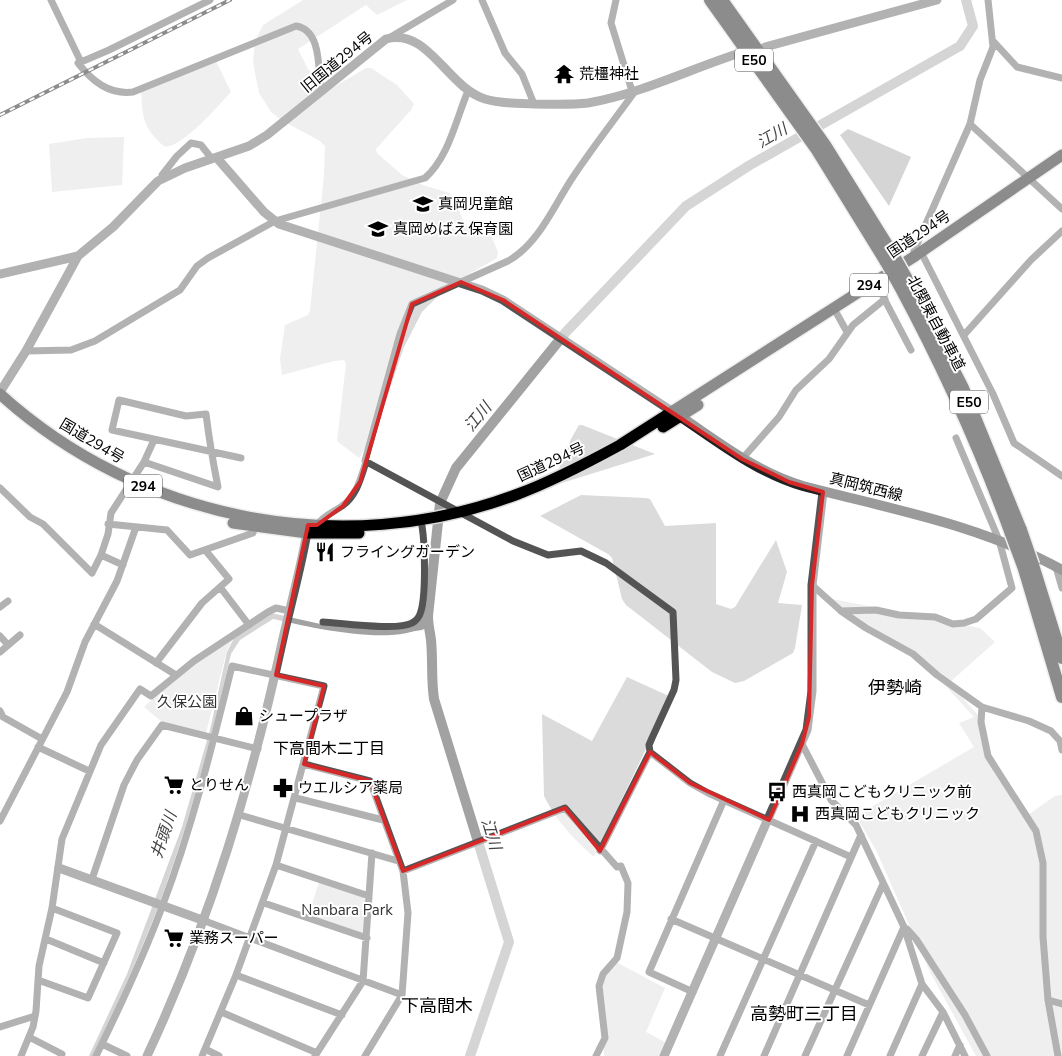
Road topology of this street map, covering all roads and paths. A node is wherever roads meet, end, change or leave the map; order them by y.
1 (51, 0) edge
2 (210, 0) edge
3 (453, 0) edge
4 (482, 0) edge
5 (616, 0) edge
6 (710, 0) edge
7 (722, 0) edge
8 (937, 0) edge
9 (988, 0) edge
10 (386, 39) junction
11 (994, 42) junction
12 (765, 46) dead end
13 (740, 53) dead end
14 (78, 63) dead end
15 (1062, 78) edge
16 (321, 91) junction
17 (468, 91) junction
18 (634, 91) junction
19 (534, 104) junction
20 (801, 119) junction
21 (970, 124) junction
22 (1062, 155) edge
23 (215, 158) junction
24 (1062, 163) edge
25 (163, 179) junction
26 (1030, 181) junction
27 (1062, 210) edge
28 (275, 221) junction
29 (1062, 231) edge
30 (78, 256) junction
31 (918, 258) junction
32 (0, 274) edge
33 (461, 282) junction
34 (878, 287) junction
35 (885, 299) junction
36 (837, 314) junction
37 (848, 332) junction
38 (964, 335) junction
39 (911, 350) dead end
40 (26, 351) junction
41 (0, 393) edge
42 (0, 404) edge
43 (676, 414) junction
44 (956, 438) dead end
45 (154, 440) junction
46 (212, 453) junction
47 (241, 458) dead end
48 (742, 459) junction
49 (144, 462) junction
50 (366, 462) junction
51 (1062, 476) edge
52 (131, 485) junction
53 (0, 488) edge
54 (824, 492) junction
55 (445, 514) junction
56 (464, 514) junction
57 (425, 523) junction
58 (108, 524) junction
59 (136, 527) junction
60 (254, 527) junction
61 (311, 528) junction
62 (999, 540) junction
63 (206, 551) junction
64 (101, 556) junction
65 (123, 565) junction
66 (1028, 567) junction
67 (1059, 568) edge
68 (812, 585) junction
69 (220, 587) junction
70 (1062, 588) edge
71 (8, 601) dead end
72 (0, 607) edge
73 (841, 611) junction
74 (289, 612) junction
75 (323, 622) dead end
76 (94, 624) junction
77 (249, 625) junction
78 (20, 635) dead end
79 (0, 636) edge
80 (8, 645) junction
81 (0, 652) edge
82 (1062, 658) edge
83 (156, 663) junction
84 (276, 675) junction
85 (176, 676) junction
86 (1062, 697) edge
87 (982, 707) junction
88 (1, 717) edge
89 (214, 738) junction
90 (42, 739) junction
91 (1061, 741) edge
92 (802, 744) junction
93 (38, 747) junction
94 (258, 749) junction
95 (1062, 750) edge
96 (650, 752) junction
97 (304, 764) junction
98 (90, 771) junction
99 (296, 798) junction
100 (724, 800) junction
101 (240, 815) junction
102 (384, 820) junction
103 (769, 820) junction
104 (0, 821) edge
105 (287, 828) junction
106 (861, 835) junction
107 (816, 841) junction
108 (600, 851) junction
109 (372, 853) junction
110 (852, 857) junction
111 (398, 861) junction
112 (276, 865) junction
113 (59, 868) junction
114 (403, 871) junction
115 (92, 880) junction
116 (883, 884) junction
117 (369, 896) junction
118 (264, 903) junction
119 (163, 906) junction
120 (52, 908) junction
121 (671, 919) junction
122 (205, 921) junction
123 (904, 927) junction
124 (251, 938) junction
125 (366, 938) junction
126 (46, 939) junction
127 (717, 939) junction
128 (763, 959) junction
129 (104, 963) junction
130 (236, 975) junction
131 (799, 975) junction
132 (38, 980) junction
133 (364, 981) junction
134 (922, 984) junction
135 (835, 990) junction
136 (693, 992) junction
137 (402, 995) junction
138 (1048, 1000) junction
139 (1062, 1004) edge
140 (870, 1005) junction
141 (221, 1012) junction
142 (943, 1012) junction
143 (342, 1015) junction
144 (36, 1016) junction
145 (0, 1027) edge
146 (29, 1037) junction
147 (102, 1044) junction
148 (960, 1046) junction
149 (203, 1053) edge
150 (316, 1054) edge
151 (21, 1056) edge
152 (61, 1056) edge
153 (96, 1056) edge
154 (127, 1056) edge
155 (147, 1056) edge
156 (219, 1056) edge
157 (365, 1056) edge
158 (596, 1056) edge
159 (664, 1056) edge
160 (720, 1056) edge
161 (764, 1056) edge
162 (805, 1056) edge
163 (847, 1056) edge
164 (890, 1056) edge
165 (922, 1056) edge
166 (955, 1056) edge
167 (965, 1056) edge
168 (987, 1056) edge
169 (1058, 1056) edge

1 - 2 street
3 - 10 street
4 - 19 street
5 - 18 street
6 - 20 highway, 北関東自動車道 / E50
7 - 20 highway, 北関東自動車道 / E50
8 - 12 street
9 - 11 street
10 - 16 street, 旧国道294号
10 - 17 street, 旧国道294号
11 - 15 street
11 - 21 street
13 - 18 street, 旧国道294号
14 - 16 street
16 - 23 street, 旧国道294号
17 - 19 street, 旧国道294号
17 - 28 street
18 - 19 street, 旧国道294号
18 - 33 street
20 - 66 highway, 北関東自動車道 / E50, bridge
21 - 26 street
21 - 31 street
22 - 26 highway, 国道294号 / 294
23 - 25 street, 旧国道294号
23 - 25 street
23 - 28 street
24 - 26 highway, 国道294号 / 294
25 - 30 street, 旧国道294号
26 - 27 street
26 - 31 highway, 国道294号 / 294
28 - 33 street
28 - 40 street
29 - 38 street
30 - 32 street, 旧国道294号
30 - 40 street
31 - 34 highway, 国道294号 / 294
31 - 38 street
31 - 43 highway, 国道294号 / 294
33 - 43 street
33 - 50 street
34 - 35 street
34 - 36 highway, 国道294号 / 294
35 - 37 street
35 - 39 street
36 - 37 street
36 - 43 highway, 国道294号 / 294
37 - 48 street
38 - 51 street
40 - 41 street
41 - 52 highway, 国道294号 / 294
42 - 52 highway, 国道294号 / 294
43 - 48 main road, 真岡筑西線
43 - 56 highway, 国道294号 / 294
44 - 62 street
45 - 46 street
45 - 46 street
45 - 49 street
46 - 47 street
46 - 49 street
48 - 54 main road, 真岡筑西線
49 - 52 street
50 - 55 street
50 - 61 street
52 - 58 street
52 - 60 highway, 国道294号 / 294
52 - 61 highway, 国道294号 / 294
53 - 64 street
54 - 62 main road, 真岡筑西線
54 - 68 street
55 - 56 highway, 国道294号 / 294
55 - 56 street
55 - 57 highway, 国道294号 / 294
56 - 96 street
57 - 61 highway, 国道294号 / 294
57 - 75 street
58 - 59 street
58 - 64 street
59 - 63 street
59 - 65 street
60 - 61 highway, 国道294号 / 294
60 - 63 street
61 - 74 street
62 - 67 main road, 真岡筑西線
62 - 73 street
63 - 69 street
64 - 65 street
65 - 76 street
66 - 82 highway, 北関東自動車道 / E50
66 - 86 highway, 北関東自動車道 / E50
67 - 70 street
68 - 73 street
68 - 92 street
69 - 77 street
69 - 83 street
71 - 72 street
73 - 87 street
74 - 77 street
74 - 84 street
76 - 83 street
76 - 90 street
77 - 85 street
78 - 80 street
79 - 80 street
80 - 81 street
83 - 85 street
84 - 89 street
84 - 94 street
84 - 97 street
85 - 98 street
87 - 91 street
87 - 138 street
88 - 90 street
89 - 94 street
89 - 115 street
89 - 119 street
90 - 93 street
91 - 95 street
92 - 103 street
92 - 106 street
93 - 98 street
93 - 104 street
94 - 101 street
96 - 100 street
96 - 108 street
97 - 99 street
97 - 102 street
98 - 113 street
99 - 102 street
99 - 105 street
100 - 103 street
100 - 121 street
101 - 105 street
101 - 122 street
102 - 111 street
103 - 107 street
103 - 127 street
105 - 109 street
105 - 112 street
106 - 110 street
106 - 116 street
107 - 110 street
107 - 128 street
108 - 114 street
108 - 158 street
109 - 111 street
109 - 117 street
110 - 131 street
111 - 114 street
112 - 117 street
112 - 118 street
113 - 115 street
113 - 120 street
114 - 137 street
115 - 119 street
116 - 123 street
116 - 135 street
117 - 125 street
118 - 124 street
118 - 125 street
119 - 122 street
119 - 147 street
120 - 126 street
120 - 129 street
121 - 127 street
121 - 136 street
122 - 124 street
122 - 155 street
123 - 134 street
123 - 140 street
123 - 168 street
124 - 130 street
124 - 133 street
125 - 133 street
126 - 129 street
126 - 132 street
127 - 128 street
127 - 136 street
128 - 131 street
128 - 160 street
129 - 132 street
130 - 141 street
130 - 143 street
131 - 135 street
131 - 161 street
132 - 144 street
133 - 137 street
133 - 143 street
134 - 142 street
134 - 164 street
135 - 140 street
135 - 162 street
136 - 159 street
137 - 157 street
138 - 139 street
138 - 169 street
140 - 163 street
141 - 149 street
141 - 150 street
142 - 148 street
142 - 165 street
143 - 150 street
144 - 145 street
144 - 146 street
146 - 151 street
146 - 152 street
147 - 153 street
147 - 154 street
148 - 166 street
148 - 167 street
149 - 156 street

